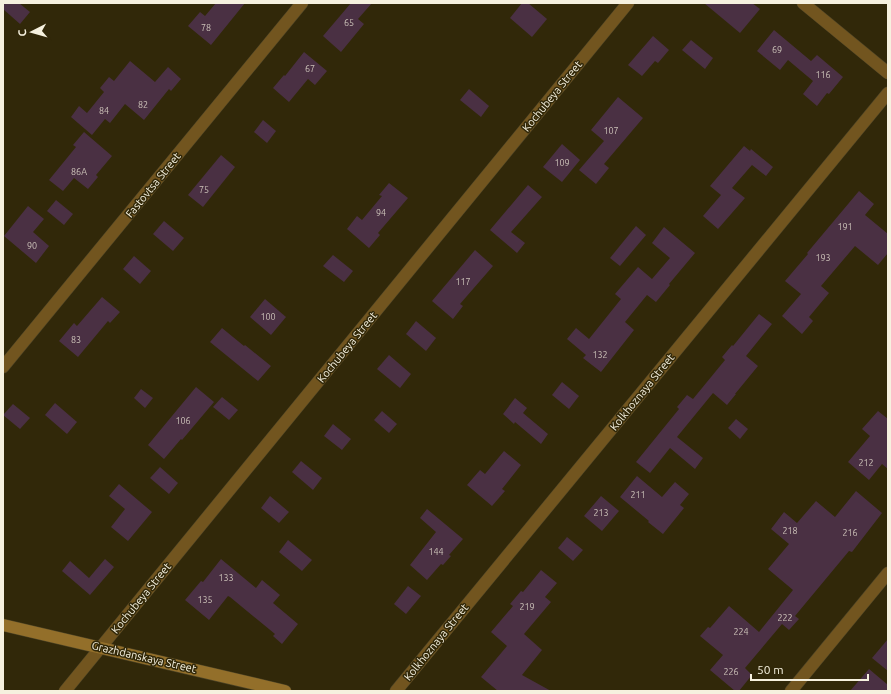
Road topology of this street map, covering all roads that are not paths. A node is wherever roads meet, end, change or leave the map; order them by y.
1 (302, 3) edge
2 (628, 3) edge
3 (803, 3) edge
4 (888, 73) edge
5 (888, 93) edge
6 (3, 367) edge
7 (888, 573) edge
8 (3, 625) edge
9 (101, 647) junction
10 (65, 691) edge
11 (285, 691) edge
12 (396, 691) edge
13 (791, 691) edge

1 - 6 street, Fastovtsa Street
2 - 9 street, Kochubeya Street
3 - 4 street
5 - 12 street, Kolkhoznaya Street
7 - 13 street
8 - 9 main road, Grazhdanskaya Street
9 - 10 street, Kochubeya Street
9 - 11 main road, Grazhdanskaya Street

